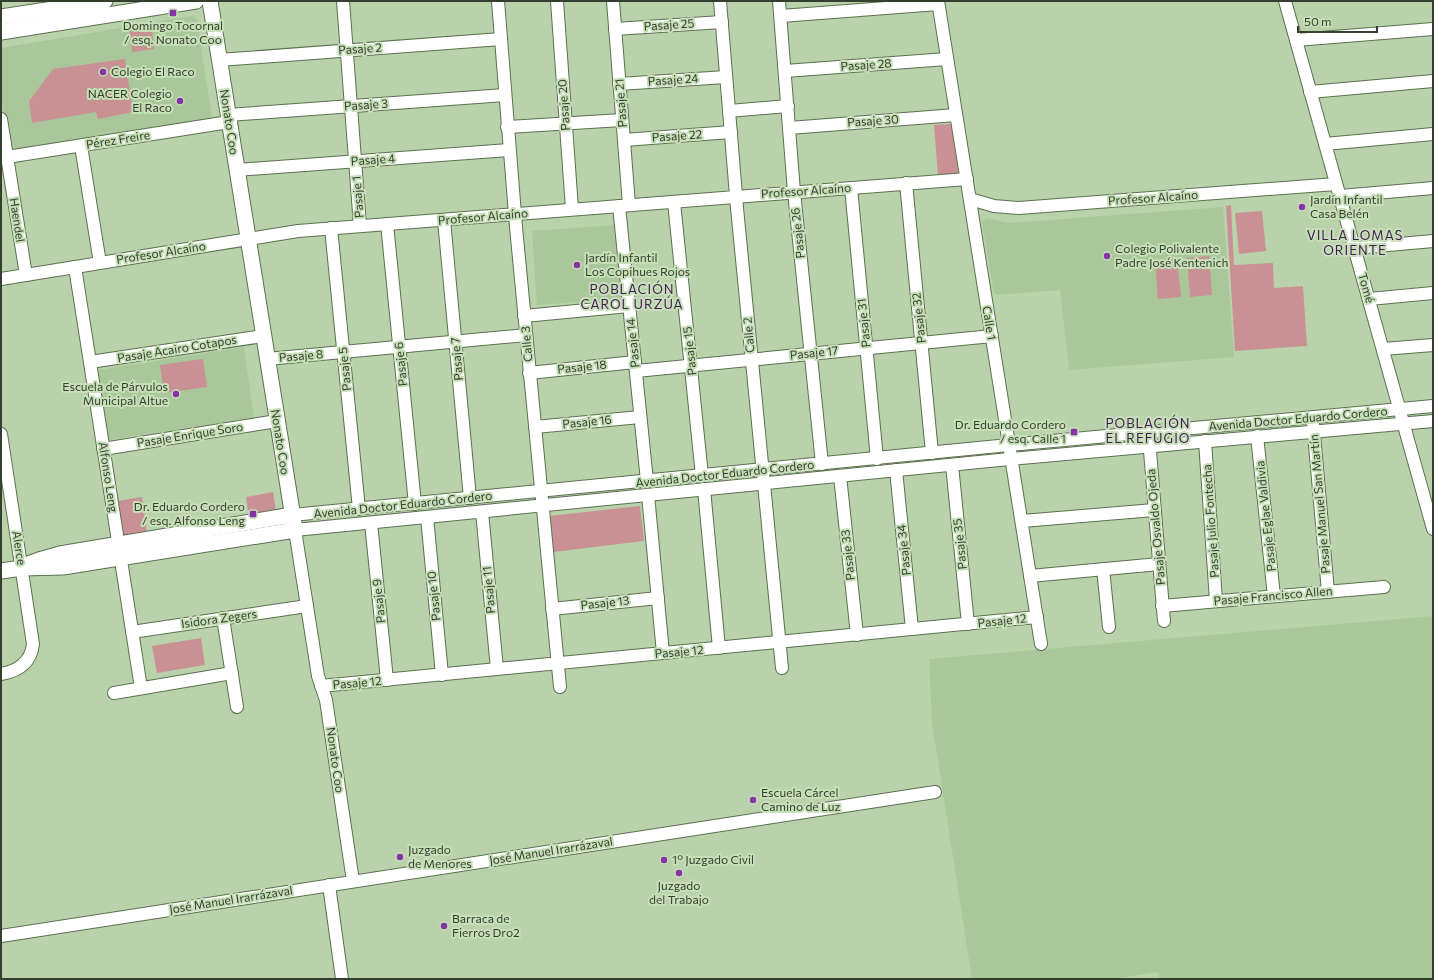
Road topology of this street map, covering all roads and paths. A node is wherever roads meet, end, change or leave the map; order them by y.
1 (103, 1) edge
2 (196, 1) edge
3 (210, 1) edge
4 (343, 1) edge
5 (498, 1) edge
6 (557, 1) edge
7 (613, 1) edge
8 (720, 1) edge
9 (780, 1) edge
10 (1285, 1) edge
11 (938, 2) edge
12 (53, 5) edge
13 (781, 16) junction
14 (1, 18) edge
15 (722, 22) junction
16 (1433, 28) edge
17 (615, 29) junction
18 (1, 32) edge
19 (500, 39) junction
20 (1296, 40) junction
21 (347, 50) junction
22 (947, 59) junction
23 (219, 60) junction
24 (785, 71) junction
25 (726, 77) junction
26 (1433, 81) edge
27 (620, 84) junction
28 (1310, 92) junction
29 (505, 95) junction
30 (351, 106) junction
31 (788, 106) junction
32 (729, 111) junction
33 (956, 115) junction
34 (228, 118) junction
35 (1, 120) edge
36 (622, 120) junction
37 (566, 123) junction
38 (507, 127) junction
39 (789, 128) junction
40 (731, 132) junction
41 (1433, 134) edge
42 (624, 140) junction
43 (1325, 144) junction
44 (81, 146) junction
45 (509, 150) junction
46 (7, 157) junction
47 (355, 162) junction
48 (237, 170) junction
49 (967, 179) junction
50 (906, 183) junction
51 (1336, 184) junction
52 (851, 188) junction
53 (1433, 188) edge
54 (794, 192) junction
55 (1340, 196) junction
56 (736, 197) junction
57 (970, 199) junction
58 (674, 202) junction
59 (624, 205) junction
60 (572, 209) junction
61 (515, 214) junction
62 (444, 220) junction
63 (387, 224) junction
64 (360, 226) junction
65 (330, 228) junction
66 (248, 239) junction
67 (1433, 241) edge
68 (1355, 248) junction
69 (100, 263) junction
70 (75, 267) junction
71 (26, 275) junction
72 (1, 278) edge
73 (1433, 293) edge
74 (1369, 299) junction
75 (629, 306) junction
76 (524, 316) junction
77 (526, 335) junction
78 (263, 336) junction
79 (992, 336) junction
80 (455, 342) junction
81 (921, 342) junction
82 (1433, 345) edge
83 (399, 347) junction
84 (866, 348) junction
85 (1383, 349) junction
86 (343, 352) junction
87 (811, 353) junction
88 (751, 359) junction
89 (267, 360) junction
90 (90, 362) junction
91 (691, 365) junction
92 (635, 366) junction
93 (529, 373) junction
94 (1433, 406) edge
95 (1400, 409) junction
96 (640, 417) junction
97 (1312, 417) junction
98 (1433, 421) edge
99 (277, 422) junction
100 (1404, 423) junction
101 (535, 427) junction
102 (1313, 431) junction
103 (1148, 433) junction
104 (1, 434) edge
105 (1258, 436) junction
106 (1205, 441) junction
107 (1009, 446) junction
108 (1149, 446) junction
109 (103, 449) junction
110 (932, 453) junction
111 (1012, 458) junction
112 (877, 459) junction
113 (822, 464) junction
114 (952, 465) junction
115 (762, 470) junction
116 (896, 470) junction
117 (702, 476) junction
118 (840, 476) junction
119 (647, 481) junction
120 (763, 483) junction
121 (704, 489) junction
122 (541, 492) junction
123 (648, 495) junction
124 (470, 498) junction
125 (415, 504) junction
126 (542, 506) junction
127 (359, 509) junction
128 (1154, 510) junction
129 (482, 512) junction
130 (292, 515) junction
131 (426, 517) junction
132 (1022, 521) junction
133 (371, 523) junction
134 (1433, 529) edge
135 (295, 530) junction
136 (119, 551) junction
137 (1159, 564) junction
138 (22, 568) junction
139 (1103, 569) junction
140 (1, 571) edge
141 (1030, 576) junction
142 (1384, 587) dead end
143 (1328, 592) junction
144 (1274, 596) junction
145 (658, 598) junction
146 (1216, 601) junction
147 (307, 606) junction
148 (1162, 606) junction
149 (552, 609) junction
150 (1037, 617) junction
151 (223, 618) junction
152 (1164, 622) dead end
153 (968, 624) junction
154 (1110, 627) dead end
155 (912, 629) junction
156 (132, 632) junction
157 (857, 635) junction
158 (779, 642) junction
159 (1042, 644) dead end
160 (719, 648) junction
161 (663, 653) junction
162 (557, 663) junction
163 (782, 668) dead end
164 (497, 669) junction
165 (232, 673) junction
166 (1, 674) edge
167 (442, 674) junction
168 (387, 680) junction
169 (321, 686) junction
170 (560, 687) dead end
171 (141, 688) junction
172 (114, 693) dead end
173 (237, 707) dead end
174 (934, 792) dead end
175 (353, 881) junction
176 (329, 885) junction
177 (1, 936) edge
178 (342, 979) edge

1 - 12 main road
2 - 18 main road
3 - 23 main road, Nonato Coo
4 - 21 street, Pasaje 1
5 - 19 street, Calle 3
6 - 37 street, Pasaje 20
7 - 17 street, Pasaje 21
8 - 15 street, Calle 2
9 - 13 street, Pasaje 26
10 - 20 street, Tomé
11 - 13 street
11 - 22 street, Calle 1
12 - 14 main road
13 - 24 street, Pasaje 26
15 - 17 street, Pasaje 25
15 - 25 street, Calle 2
16 - 20 street
17 - 27 street, Pasaje 21
19 - 21 street, Pasaje 2
19 - 29 street, Calle 3
20 - 28 street, Tomé
21 - 23 street, Pasaje 2
21 - 30 street, Pasaje 1
22 - 24 street, Pasaje 28
22 - 33 street, Calle 1
23 - 34 main road, Nonato Coo
24 - 31 street, Pasaje 26
25 - 27 street, Pasaje 24
25 - 32 street, Calle 2
26 - 28 street
27 - 36 street, Pasaje 21
28 - 43 street, Tomé
29 - 30 street, Pasaje 3
29 - 38 street, Calle 3
30 - 34 street, Pasaje 3
30 - 47 street, Pasaje 1
31 - 32 street
31 - 39 street, Pasaje 26
32 - 40 street, Calle 2
33 - 39 street, Pasaje 30
33 - 49 street, Calle 1
34 - 44 street, Pérez Freire
34 - 48 main road, Nonato Coo
35 - 46 street, Haendel
36 - 37 street
36 - 42 street, Pasaje 21
37 - 38 street
37 - 60 street, Pasaje 20
38 - 45 street, Calle 3
39 - 54 street, Pasaje 26
40 - 42 street, Pasaje 22
40 - 56 street, Calle 2
41 - 43 street
42 - 59 street, Pasaje 21
43 - 51 street, Tomé
44 - 46 street, Pérez Freire
44 - 69 street
45 - 47 street, Pasaje 4
45 - 61 street, Calle 3
46 - 71 street, Haendel
47 - 48 street, Pasaje 4
47 - 64 street, Pasaje 1
48 - 66 main road, Nonato Coo
49 - 50 street, Profesor Alcaíno
49 - 57 street, Calle 1
50 - 52 street, Profesor Alcaíno
50 - 81 street, Pasaje 32
51 - 55 street, Tomé
51 - 57 street, Profesor Alcaíno
52 - 54 street, Profesor Alcaíno
52 - 84 street, Pasaje 31
53 - 55 street
54 - 56 street, Profesor Alcaíno
54 - 87 street, Pasaje 26
55 - 68 street, Tomé
56 - 58 street, Profesor Alcaíno
56 - 88 street, Calle 2
57 - 79 street, Calle 1
58 - 59 street, Profesor Alcaíno
58 - 91 street, Pasaje 15
59 - 60 street, Profesor Alcaíno
59 - 75 street, Pasaje 14
60 - 61 street, Profesor Alcaíno
61 - 62 street, Profesor Alcaíno
61 - 76 street, Calle 3
62 - 63 street, Profesor Alcaíno
62 - 80 street, Pasaje 7
63 - 64 street, Profesor Alcaíno
63 - 83 street, Pasaje 6
64 - 65 street, Profesor Alcaíno
65 - 66 street, Profesor Alcaíno
65 - 86 street, Pasaje 5
66 - 69 street, Profesor Alcaíno
66 - 78 main road, Nonato Coo
67 - 68 street
68 - 74 street, Tomé
69 - 70 street, Profesor Alcaíno
70 - 71 street, Profesor Alcaíno
70 - 90 street, Alfonso Leng
71 - 72 street, Profesor Alcaíno
73 - 74 street
74 - 85 street, Tomé
75 - 76 street
75 - 92 street, Pasaje 14
76 - 77 street, Calle 3
77 - 80 street, Pasaje 8
77 - 93 street, Calle 3
78 - 89 main road, Nonato Coo
78 - 90 street, Pasaje Acairo Cotapos
79 - 81 street, Pasaje 17
79 - 107 street, Calle 1
80 - 83 street, Pasaje 8
80 - 124 street, Pasaje 7
81 - 84 street, Pasaje 17
81 - 110 street, Pasaje 32
82 - 85 street
83 - 86 street, Pasaje 8
83 - 125 street, Pasaje 6
84 - 87 street, Pasaje 17
84 - 112 street, Pasaje 31
85 - 95 street, Tomé
86 - 89 street, Pasaje 8
86 - 127 street, Pasaje 5
87 - 88 street, Pasaje 17
87 - 113 street, Pasaje 26
88 - 91 street, Pasaje 17
88 - 115 street, Calle 2
89 - 99 main road, Nonato Coo
90 - 109 street, Alfonso Leng
91 - 92 street, Pasaje 17
91 - 117 street, Pasaje 15
92 - 93 street, Pasaje 18
92 - 96 street, Pasaje 14
93 - 101 street, Calle 3
94 - 95 street, Avenida Doctor Eduardo Cordero
95 - 97 street, Avenida Doctor Eduardo Cordero
95 - 100 street, Tomé
96 - 101 street, Pasaje 16
96 - 119 street, Pasaje 14
97 - 102 street, Pasaje Manuel San Martín
97 - 103 street, Avenida Doctor Eduardo Cordero
98 - 100 street, Avenida Doctor Eduardo Cordero
99 - 109 street, Pasaje Enrique Soro
99 - 130 main road, Nonato Coo
100 - 102 street, Avenida Doctor Eduardo Cordero
100 - 134 street, Tomé
101 - 122 street, Calle 3
102 - 105 street, Avenida Doctor Eduardo Cordero
102 - 143 street, Pasaje Manuel San Martín
103 - 107 street, Avenida Doctor Eduardo Cordero
103 - 108 street, Pasaje Osvaldo Ojeda
104 - 138 street, Alerce
105 - 106 street, Avenida Doctor Eduardo Cordero
105 - 144 street, Pasaje Eglae Valdivia
106 - 108 street, Avenida Doctor Eduardo Cordero
106 - 146 street, Pasaje Julio Fontecha
107 - 110 street, Avenida Doctor Eduardo Cordero
107 - 111 street, Calle 1
108 - 111 street, Avenida Doctor Eduardo Cordero
108 - 128 street, Pasaje Osvaldo Ojeda
109 - 136 street, Alfonso Leng
110 - 112 street, Avenida Doctor Eduardo Cordero
111 - 114 street, Avenida Doctor Eduardo Cordero
111 - 132 street, Calle 1
112 - 113 street, Avenida Doctor Eduardo Cordero
113 - 115 street, Avenida Doctor Eduardo Cordero
114 - 116 street, Avenida Doctor Eduardo Cordero
114 - 153 street, Pasaje 35
115 - 117 street, Avenida Doctor Eduardo Cordero
115 - 120 street, Calle 2
116 - 118 street, Avenida Doctor Eduardo Cordero
116 - 155 street, Pasaje 34
117 - 119 street, Avenida Doctor Eduardo Cordero
118 - 120 street, Avenida Doctor Eduardo Cordero
118 - 157 street, Pasaje 33
119 - 122 street, Avenida Doctor Eduardo Cordero
120 - 121 street, Avenida Doctor Eduardo Cordero
120 - 158 street, Calle 2
121 - 123 street, Avenida Doctor Eduardo Cordero
121 - 160 street
122 - 124 street, Avenida Doctor Eduardo Cordero
122 - 126 street, Calle 3
123 - 126 street, Avenida Doctor Eduardo Cordero
123 - 145 street
124 - 125 street, Avenida Doctor Eduardo Cordero
125 - 127 street, Avenida Doctor Eduardo Cordero
126 - 129 street, Avenida Doctor Eduardo Cordero
126 - 149 street, Calle 3
127 - 130 street, Avenida Doctor Eduardo Cordero
128 - 132 street
128 - 137 street, Pasaje Osvaldo Ojeda
129 - 131 street, Avenida Doctor Eduardo Cordero
129 - 164 street, Pasaje 11
130 - 135 main road, Nonato Coo
130 - 136 main road, Avenida Doctor Eduardo Cordero
131 - 133 street, Avenida Doctor Eduardo Cordero
131 - 167 street, Pasaje 10
132 - 141 street, Calle 1
133 - 135 street, Avenida Doctor Eduardo Cordero
133 - 168 street, Pasaje 9
135 - 136 main road, Avenida Doctor Eduardo Cordero
135 - 147 street, Nonato Coo
136 - 138 main road, Avenida Doctor Eduardo Cordero
136 - 156 street, Alfonso Leng
137 - 139 street
137 - 148 street, Pasaje Osvaldo Ojeda
138 - 140 main road, Avenida Doctor Eduardo Cordero
138 - 166 street, Alerce
139 - 141 street
139 - 154 street
141 - 150 street, Calle 1
142 - 143 street, Pasaje Francisco Allen
143 - 144 street, Pasaje Francisco Allen
144 - 146 street, Pasaje Francisco Allen
145 - 149 street, Pasaje 13
145 - 161 street
146 - 148 street, Pasaje Francisco Allen
147 - 151 street, Isidora Zegers
147 - 169 street, Nonato Coo
148 - 152 street, Pasaje Osvaldo Ojeda
149 - 162 street, Calle 3
150 - 153 street, Pasaje 12
150 - 159 street, Calle 1
151 - 156 street, Isidora Zegers
151 - 165 street
153 - 155 street, Pasaje 12
155 - 157 street, Pasaje 12
156 - 171 street, Alfonso Leng
157 - 158 street, Pasaje 12
158 - 160 street, Pasaje 12
158 - 163 street, Calle 2
160 - 161 street, Pasaje 12
161 - 162 street, Pasaje 12
162 - 164 street, Pasaje 12
162 - 170 street, Calle 3
164 - 167 street, Pasaje 12
165 - 171 street
165 - 173 street
167 - 168 street, Pasaje 12
168 - 169 street, Pasaje 12
169 - 175 street, Nonato Coo
171 - 172 street
174 - 175 street, José Manuel Irarrázaval
175 - 176 street, José Manuel Irarrázaval
176 - 177 street, José Manuel Irarrázaval
176 - 178 street

